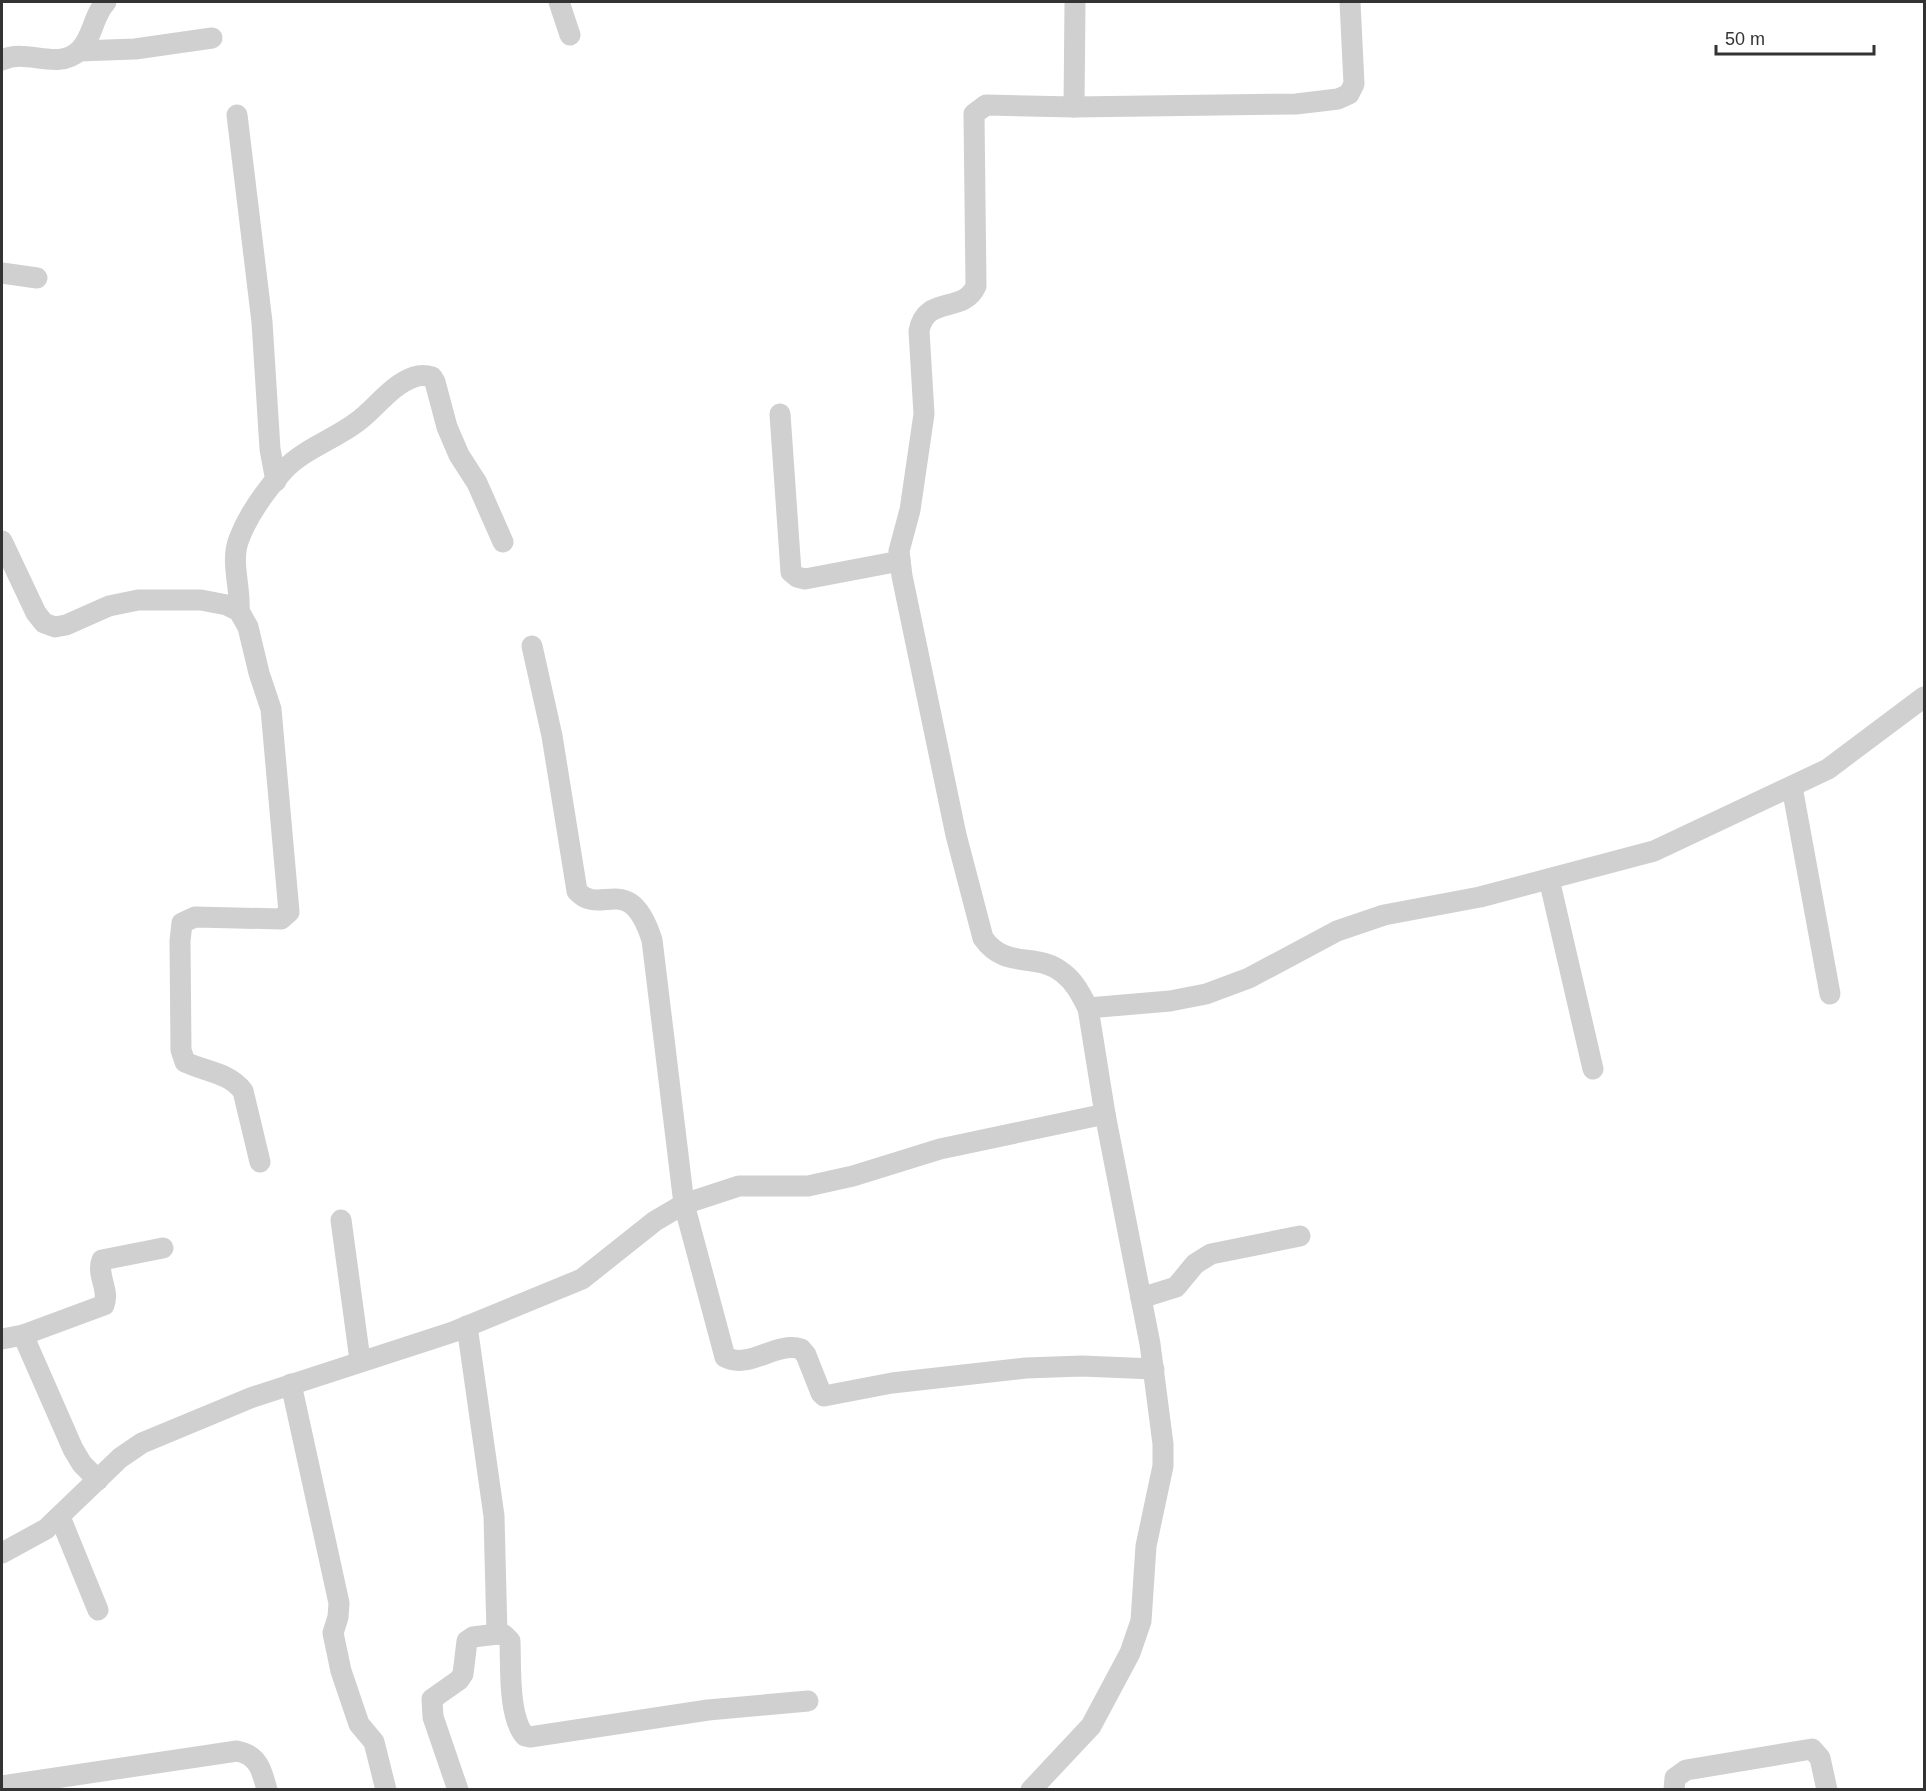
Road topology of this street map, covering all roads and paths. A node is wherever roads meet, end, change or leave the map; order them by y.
1 (106, 2) edge
2 (559, 2) edge
3 (1075, 2) edge
4 (1350, 2) edge
5 (570, 35) dead end
6 (212, 38) dead end
7 (79, 51) junction
8 (2, 60) edge
9 (1074, 107) junction
10 (237, 115) dead end
11 (2, 273) edge
12 (37, 278) dead end
13 (780, 414) dead end
14 (276, 481) junction
15 (2, 541) edge
16 (503, 542) dead end
17 (900, 561) junction
18 (239, 611) junction
19 (532, 646) dead end
20 (1924, 697) edge
21 (1792, 787) junction
22 (1549, 879) junction
23 (1830, 994) dead end
24 (1088, 1008) junction
25 (1593, 1069) dead end
26 (1105, 1113) junction
27 (260, 1162) dead end
28 (684, 1204) junction
29 (341, 1220) dead end
30 (1300, 1236) dead end
31 (163, 1248) dead end
32 (1141, 1298) junction
33 (466, 1326) junction
34 (23, 1335) junction
35 (2, 1339) edge
36 (360, 1360) junction
37 (1154, 1369) junction
38 (291, 1384) junction
39 (98, 1480) junction
40 (60, 1517) junction
41 (2, 1553) edge
42 (98, 1610) dead end
43 (497, 1634) junction
44 (808, 1701) dead end
45 (2, 1786) edge
46 (267, 1790) edge
47 (386, 1790) edge
48 (458, 1790) edge
49 (1031, 1790) edge
50 (1674, 1790) edge
51 (1827, 1790) edge

1 - 7 street
2 - 5 street
3 - 9 street
4 - 9 street
6 - 7 street
7 - 8 street
9 - 17 street
10 - 14 street
11 - 12 street
13 - 17 street
14 - 16 street
14 - 18 street
15 - 18 street
17 - 24 street
18 - 27 street
19 - 28 street
20 - 21 street
21 - 22 street
21 - 23 street
22 - 24 street
22 - 25 street
24 - 26 street
26 - 28 street
26 - 32 street
28 - 33 street
28 - 37 street
29 - 36 street
30 - 32 street
31 - 34 street
32 - 37 street
33 - 36 street
33 - 43 street
34 - 35 street
34 - 39 street
36 - 38 street
37 - 49 street
38 - 39 street
38 - 47 street
39 - 40 street
40 - 41 street
40 - 42 street
43 - 44 street
43 - 48 street
45 - 46 street
50 - 51 street

